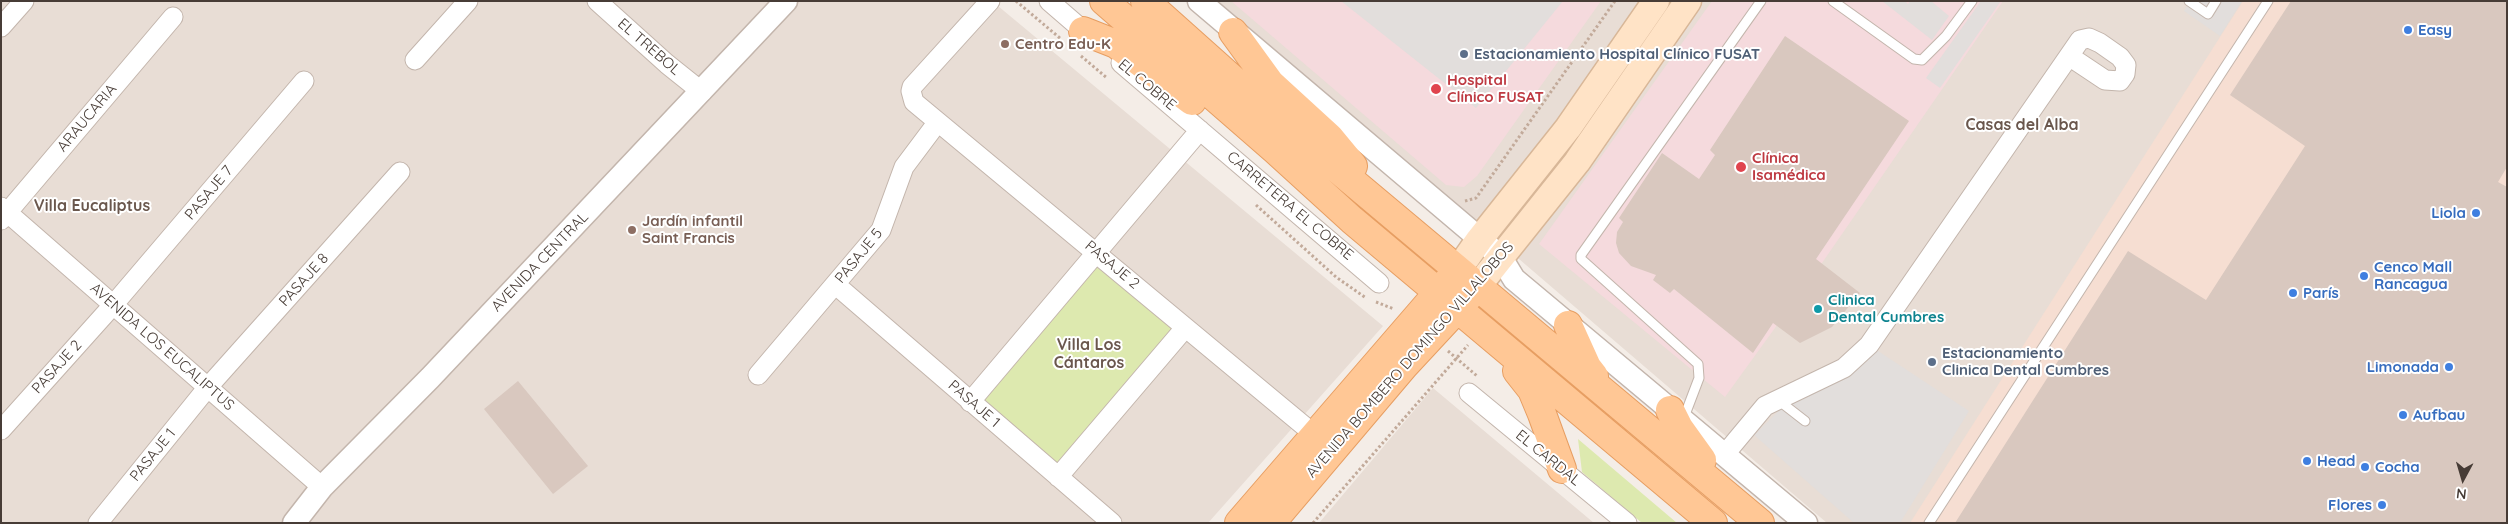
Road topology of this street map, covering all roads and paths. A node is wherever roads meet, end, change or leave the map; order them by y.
1 (24, 1) edge
2 (468, 1) edge
3 (596, 1) edge
4 (786, 1) edge
5 (990, 1) edge
6 (1049, 1) edge
7 (1104, 1) edge
8 (1145, 1) edge
9 (1199, 1) edge
10 (1616, 1) edge
11 (1656, 1) edge
12 (1688, 1) edge
13 (1761, 1) edge
14 (1833, 1) edge
15 (1972, 1) edge
16 (2189, 1) edge
17 (2216, 1) edge
18 (2268, 1) edge
19 (173, 17) dead end
20 (1, 27) edge
21 (1083, 30) junction
22 (1234, 32) junction
23 (2069, 56) dead end
24 (415, 60) dead end
25 (304, 81) dead end
26 (702, 92) junction
27 (937, 123) junction
28 (1200, 130) junction
29 (1274, 149) junction
30 (400, 172) dead end
31 (1363, 190) junction
32 (1460, 202) dead end
33 (3, 213) edge
34 (1479, 240) junction
35 (1098, 253) junction
36 (1500, 256) junction
37 (1468, 278) junction
38 (1379, 282) dead end
39 (836, 285) junction
40 (1448, 301) junction
41 (114, 304) junction
42 (1568, 325) junction
43 (1185, 328) junction
44 (1473, 340) dead end
45 (1503, 349) junction
46 (758, 375) dead end
47 (208, 387) junction
48 (1469, 393) dead end
49 (1609, 395) junction
50 (1778, 400) junction
51 (970, 402) junction
52 (1677, 415) junction
53 (1804, 421) dead end
54 (1, 430) edge
55 (1315, 435) junction
56 (1725, 454) junction
57 (1562, 469) junction
58 (1058, 477) junction
59 (322, 487) junction
60 (1747, 511) edge
61 (98, 523) edge
62 (294, 523) edge
63 (1112, 523) edge
64 (1239, 523) edge
65 (1271, 523) edge
66 (1313, 523) edge
67 (1627, 523) edge
68 (1713, 523) edge
69 (1774, 523) edge
70 (1806, 523) edge
71 (1928, 523) edge

1 - 20 street
2 - 24 street
3 - 26 street, EL TREBOL
4 - 26 street, AVENIDA CENTRAL
5 - 27 street, PASAJE 2
6 - 21 street, EL COBRE
7 - 29 main road
8 - 31 main road
9 - 22 street
10 - 32 path
11 - 34 main road, AVENIDA BOMBERO DOMINGO VILLALOBOS
12 - 36 main road, AVENIDA BOMBERO DOMINGO VILLALOBOS
13 - 52 lane
14 - 15 lane
16 - 17 lane
18 - 71 lane
19 - 33 street, ARAUCARIA
21 - 28 street, EL COBRE
21 - 29 main road
22 - 31 main road
22 - 34 street
23 - 50 street
25 - 41 street, PASAJE 7
26 - 59 street, AVENIDA CENTRAL
27 - 35 street, PASAJE 2
27 - 39 street, PASAJE 5
28 - 35 street
28 - 38 street, CARRETERA EL COBRE
29 - 40 main road
30 - 47 street, PASAJE 8
31 - 37 main road
33 - 41 street, AVENIDA LOS EUCALIPTUS
34 - 36 street
34 - 37 main road, AVENIDA BOMBERO DOMINGO VILLALOBOS
35 - 43 street, PASAJE 2
35 - 51 street
36 - 37 main road, AVENIDA BOMBERO DOMINGO VILLALOBOS
36 - 42 street
37 - 40 main road, AVENIDA BOMBERO DOMINGO VILLALOBOS
37 - 49 main road
39 - 46 street, PASAJE 5
39 - 51 street, PASAJE 1
40 - 45 main road
40 - 55 main road, AVENIDA BOMBERO DOMINGO VILLALOBOS
40 - 65 main road, AVENIDA BOMBERO DOMINGO VILLALOBOS
41 - 47 street, AVENIDA LOS EUCALIPTUS
41 - 54 street, PASAJE 2
42 - 49 main road
42 - 52 street
43 - 55 street, PASAJE 2
43 - 58 street
44 - 66 path
45 - 57 main road
45 - 68 main road
47 - 59 street, AVENIDA LOS EUCALIPTUS
47 - 61 street, PASAJE 1
48 - 57 street, EL CARDAL
49 - 60 main road
50 - 53 lane
50 - 56 street
51 - 58 street, PASAJE 1
52 - 56 street
52 - 60 main road
55 - 64 main road, AVENIDA BOMBERO DOMINGO VILLALOBOS
56 - 70 street
57 - 67 street, EL CARDAL
58 - 63 street, PASAJE 1
59 - 62 street, AVENIDA CENTRAL
60 - 69 main road

